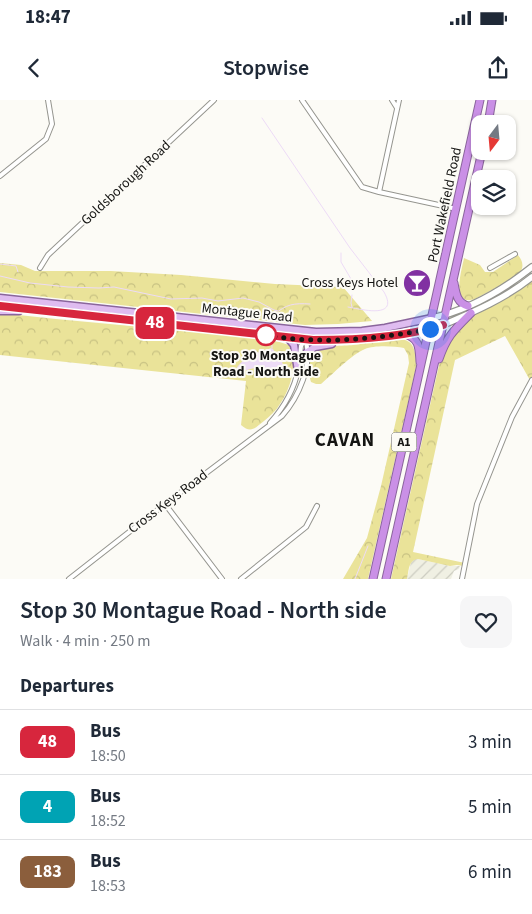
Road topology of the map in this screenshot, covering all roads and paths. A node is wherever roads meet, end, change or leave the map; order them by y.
1 (48, 100) edge
2 (214, 100) edge
3 (302, 100) edge
4 (392, 100) edge
5 (399, 100) edge
6 (480, 100) edge
7 (492, 100) edge
8 (397, 108) junction
9 (490, 115) edge
10 (471, 151) edge
11 (468, 157) junction
12 (0, 176) edge
13 (379, 192) junction
14 (471, 199) edge
15 (471, 202) edge
16 (457, 209) junction
17 (514, 254) dead end
18 (532, 267) edge
19 (40, 268) dead end
20 (490, 268) dead end
21 (532, 277) edge
22 (454, 278) junction
23 (0, 298) edge
24 (0, 306) edge
25 (468, 306) junction
26 (38, 310) junction
27 (0, 311) edge
28 (471, 313) junction
29 (445, 316) junction
30 (432, 318) junction
31 (443, 325) junction
32 (259, 326) junction
33 (430, 329) junction
34 (331, 332) junction
35 (406, 334) junction
36 (370, 337) junction
37 (288, 338) junction
38 (305, 339) junction
39 (307, 352) junction
40 (421, 370) junction
41 (298, 371) junction
42 (532, 380) edge
43 (429, 388) junction
44 (267, 426) junction
45 (164, 504) junction
46 (317, 506) dead end
47 (69, 579) edge
48 (222, 579) edge
49 (241, 579) edge
50 (373, 579) edge
51 (386, 579) edge
52 (462, 579) edge

1 - 12 street
2 - 19 street, Goldsborough Road
3 - 13 street
4 - 8 street
5 - 8 street
6 - 11 highway, Port Wakefield Road / A1
7 - 9 highway
8 - 13 street
10 - 11 highway
11 - 16 highway, Port Wakefield Road / A1
13 - 16 street
14 - 16 highway
15 - 22 highway, Port Wakefield Road / A1
16 - 30 highway, Port Wakefield Road / A1
17 - 20 street
18 - 25 street
21 - 28 street
22 - 25 highway
22 - 29 highway, Port Wakefield Road / A1
23 - 32 main road, Montague Road
24 - 26 main road, Montague Road
25 - 29 street
26 - 27 main road
26 - 37 main road, Montague Road
28 - 31 street
28 - 43 highway
29 - 30 street
29 - 31 highway, Port Wakefield Road / A1
30 - 33 highway, Port Wakefield Road / A1
30 - 34 main road, Montague Road
31 - 33 main road, Montague Road
31 - 43 highway, Port Wakefield Road / A1
32 - 34 main road, Montague Road
32 - 38 main road
33 - 35 main road, Montague Road
33 - 40 highway, Port Wakefield Road / A1
34 - 38 main road
35 - 36 main road, Montague Road
35 - 40 highway
36 - 38 main road, Montague Road
36 - 39 main road
37 - 38 main road, Montague Road
37 - 41 main road
38 - 39 street, Cross Keys Road
38 - 41 street, Cross Keys Road
39 - 44 street, Cross Keys Road
40 - 50 highway, Port Wakefield Road / A1
41 - 44 street, Cross Keys Road
42 - 52 street
43 - 51 highway, Port Wakefield Road / A1
44 - 45 street, Cross Keys Road
45 - 47 street, Cross Keys Road
45 - 48 street
46 - 49 street

